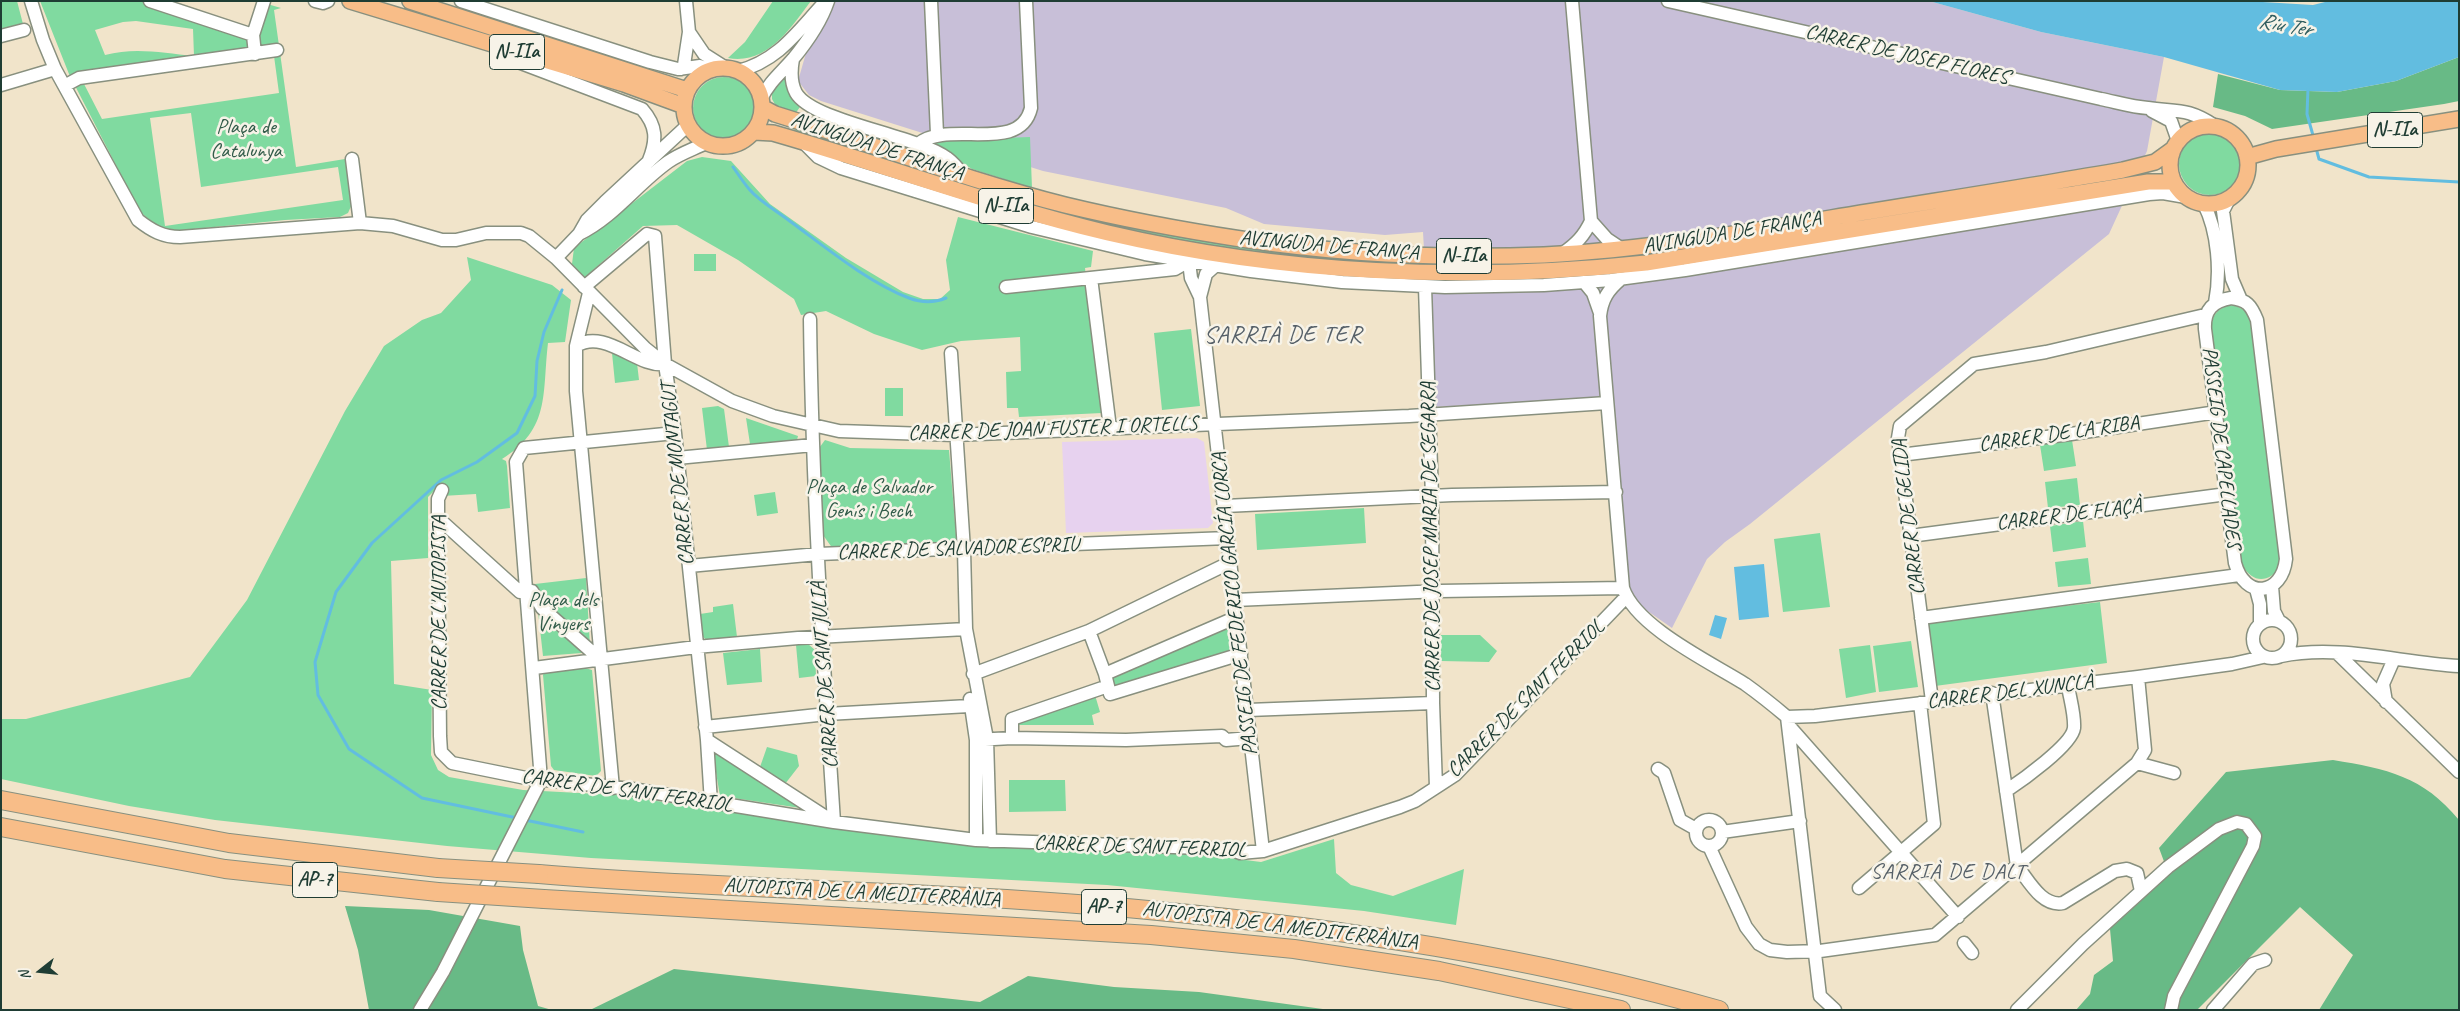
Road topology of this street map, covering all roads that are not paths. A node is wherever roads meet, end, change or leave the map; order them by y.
1 (31, 1) edge
2 (150, 1) edge
3 (264, 1) edge
4 (315, 1) edge
5 (328, 1) edge
6 (350, 1) edge
7 (410, 1) edge
8 (462, 1) edge
9 (686, 1) edge
10 (826, 1) edge
11 (931, 1) edge
12 (1026, 1) edge
13 (1572, 1) edge
14 (1668, 1) edge
15 (24, 30) dead end
16 (689, 32) junction
17 (253, 35) junction
18 (1, 36) edge
19 (500, 46) junction
20 (277, 50) dead end
21 (255, 54) junction
22 (793, 59) junction
23 (56, 69) junction
24 (681, 69) junction
25 (708, 70) junction
26 (732, 70) junction
27 (1, 85) edge
28 (66, 85) junction
29 (687, 90) junction
30 (762, 103) junction
31 (684, 106) junction
32 (2148, 108) junction
33 (2457, 120) edge
34 (849, 122) junction
35 (688, 126) junction
36 (811, 126) junction
37 (2215, 126) junction
38 (754, 132) junction
39 (936, 134) junction
40 (802, 141) junction
41 (706, 143) junction
42 (918, 144) junction
43 (2176, 145) junction
44 (2247, 157) junction
45 (352, 159) dead end
46 (649, 160) junction
47 (963, 174) junction
48 (2174, 182) junction
49 (2186, 197) junction
50 (2230, 199) junction
51 (2204, 204) junction
52 (1591, 221) junction
53 (360, 223) junction
54 (579, 234) junction
55 (1622, 249) junction
56 (1563, 254) junction
57 (556, 258) junction
58 (1188, 262) junction
59 (1214, 266) junction
60 (1091, 278) junction
61 (1621, 279) junction
62 (1584, 282) junction
63 (1006, 287) dead end
64 (1425, 287) junction
65 (587, 290) junction
66 (1200, 297) junction
67 (2241, 300) junction
68 (2216, 303) junction
69 (1600, 315) junction
70 (2205, 315) junction
71 (810, 319) dead end
72 (576, 346) junction
73 (951, 353) dead end
74 (665, 364) junction
75 (1607, 404) junction
76 (2217, 412) junction
77 (1430, 414) junction
78 (1215, 423) junction
79 (811, 426) junction
80 (1110, 428) junction
81 (675, 433) junction
82 (955, 435) junction
83 (581, 441) junction
84 (813, 445) junction
85 (1900, 455) junction
86 (677, 458) junction
87 (442, 490) dead end
88 (1616, 492) junction
89 (2227, 494) junction
90 (1432, 496) junction
91 (1224, 506) junction
92 (438, 518) junction
93 (1910, 536) junction
94 (1228, 538) junction
95 (964, 550) junction
96 (818, 554) junction
97 (1231, 562) junction
98 (689, 566) junction
99 (2239, 575) junction
100 (2272, 586) junction
101 (2256, 589) junction
102 (527, 592) junction
103 (1433, 592) junction
104 (1624, 592) junction
105 (1235, 600) junction
106 (1237, 617) junction
107 (1921, 618) junction
108 (2279, 621) junction
109 (2260, 623) junction
110 (966, 629) junction
111 (1089, 631) junction
112 (2291, 635) junction
113 (821, 637) junction
114 (2252, 638) junction
115 (696, 647) junction
116 (1241, 654) junction
117 (2314, 654) junction
118 (2338, 654) junction
119 (2281, 656) junction
120 (2263, 657) junction
121 (2394, 659) junction
122 (602, 660) junction
123 (2232, 664) junction
124 (2459, 666) edge
125 (534, 668) junction
126 (973, 674) junction
127 (2138, 677) junction
128 (1107, 680) junction
129 (2068, 686) junction
130 (1992, 693) junction
131 (1926, 702) junction
132 (2386, 702) junction
133 (1433, 703) junction
134 (969, 706) junction
135 (1248, 710) junction
136 (827, 714) junction
137 (1789, 722) junction
138 (706, 734) junction
139 (440, 736) joint
140 (1012, 738) junction
141 (1250, 738) junction
142 (981, 740) junction
143 (2137, 763) junction
144 (1658, 769) dead end
145 (2459, 772) edge
146 (2174, 773) dead end
147 (541, 780) junction
148 (1436, 787) junction
149 (613, 788) junction
150 (2006, 791) junction
151 (1, 800) edge
152 (711, 803) junction
153 (1800, 821) junction
154 (834, 822) junction
155 (1, 827) edge
156 (1696, 829) junction
157 (1722, 832) junction
158 (976, 840) junction
159 (990, 841) junction
160 (1709, 846) junction
161 (1262, 851) junction
162 (1901, 851) junction
163 (2017, 866) junction
164 (1859, 888) dead end
165 (2141, 891) junction
166 (1958, 917) junction
167 (1814, 950) junction
168 (2265, 960) dead end
169 (420, 1010) edge
170 (1621, 1010) edge
171 (1719, 1010) edge
172 (1835, 1010) edge
173 (2017, 1010) edge
174 (2171, 1010) edge
175 (2213, 1010) edge

1 - 23 street, CARRER DE JOAN FUSTER I ORTELLS
2 - 17 street
3 - 17 street
4 - 5 street
6 - 19 main road, N-IIa
7 - 29 main road, N-IIa
8 - 24 street
9 - 16 street
10 - 22 street
10 - 26 street
11 - 39 street
12 - 39 street
13 - 52 street
14 - 32 street, CARRER DE JOSEP FLORES
15 - 18 street
16 - 24 street
16 - 26 street
17 - 21 street
19 - 31 main road, N-IIa
19 - 46 street
20 - 21 street
21 - 28 street
22 - 30 street
22 - 34 street
23 - 27 street
23 - 28 street, CARRER DE JOAN FUSTER I ORTELLS
24 - 25 street
25 - 26 main road
25 - 29 main road
26 - 30 main road
28 - 53 street, CARRER DE JOAN FUSTER I ORTELLS
29 - 31 main road
30 - 36 main road, AVINGUDA DE FRANÇA / N-IIa
30 - 38 main road
31 - 35 main road
32 - 37 street, CARRER DE JOSEP FLORES
32 - 43 street, CARRER DE JOSEP FLORES
33 - 44 main road, N-IIa
34 - 36 street
34 - 42 street
35 - 41 main road
35 - 46 street
36 - 47 main road, AVINGUDA DE FRANÇA / N-IIa
37 - 43 main road, N-IIa
37 - 44 main road
38 - 40 main road, AVINGUDA DE FRANÇA / N-IIa
38 - 41 main road
39 - 42 street
40 - 48 main road, AVINGUDA DE FRANÇA / N-IIa
40 - 58 street, AVINGUDA DE FRANÇA
41 - 54 street
42 - 47 street
43 - 48 main road
43 - 55 main road, AVINGUDA DE FRANÇA / N-IIa
44 - 50 main road
45 - 53 street
46 - 54 street
47 - 56 main road, AVINGUDA DE FRANÇA / N-IIa
48 - 49 main road
49 - 51 main road
49 - 61 street, AVINGUDA DE FRANÇA
50 - 51 main road
50 - 67 street
51 - 68 street
52 - 55 street
52 - 56 street
53 - 57 street, CARRER DE JOAN FUSTER I ORTELLS
54 - 57 street
55 - 56 main road, AVINGUDA DE FRANÇA / N-IIa
57 - 65 street, CARRER DE JOAN FUSTER I ORTELLS
58 - 59 street, AVINGUDA DE FRANÇA
58 - 60 street
58 - 66 street, PASSEIG DE FEDERICO GARCÍA LORCA
59 - 64 street, AVINGUDA DE FRANÇA
59 - 66 street, PASSEIG DE FEDERICO GARCÍA LORCA
60 - 63 street
60 - 80 street
61 - 62 street, AVINGUDA DE FRANÇA
61 - 69 street
62 - 64 street, AVINGUDA DE FRANÇA
62 - 69 street
64 - 77 street, CARRER DE JOSEP MARIA DE SEGARRA
65 - 72 street
65 - 74 street, CARRER DE JOAN FUSTER I ORTELLS
65 - 74 street, CARRER DE MONTAGUT
66 - 78 street, PASSEIG DE FEDERICO GARCÍA LORCA
67 - 68 street
67 - 100 street
68 - 70 street
69 - 75 street
70 - 76 street, PASSEIG DE CAPELLADES
70 - 85 street, CARRER DE GELIDA
71 - 79 street, CARRER DE SANT JULIÀ
72 - 74 street
72 - 83 street
73 - 82 street
74 - 79 street, CARRER DE JOAN FUSTER I ORTELLS
74 - 81 street, CARRER DE MONTAGUT
75 - 77 street, CARRER DE JOAN FUSTER I ORTELLS
75 - 88 street
76 - 85 street, CARRER DE LA RIBA
76 - 89 street, PASSEIG DE CAPELLADES
77 - 78 street, CARRER DE JOAN FUSTER I ORTELLS
77 - 90 street, CARRER DE JOSEP MARIA DE SEGARRA
78 - 80 street, CARRER DE JOAN FUSTER I ORTELLS
78 - 91 street, PASSEIG DE FEDERICO GARCÍA LORCA
79 - 82 street, CARRER DE JOAN FUSTER I ORTELLS
79 - 84 street, CARRER DE SANT JULIÀ
80 - 82 street, CARRER DE JOAN FUSTER I ORTELLS
81 - 83 street
81 - 86 street, CARRER DE MONTAGUT
82 - 95 street
83 - 102 street
83 - 122 street
84 - 86 street
84 - 96 street, CARRER DE SANT JULIÀ
85 - 93 street, CARRER DE GELIDA
86 - 98 street, CARRER DE MONTAGUT
87 - 92 street, CARRER DE L'AUTOPISTA
88 - 90 street
88 - 104 street
89 - 93 street, CARRER DE FLAÇÀ
89 - 99 street, PASSEIG DE CAPELLADES
90 - 91 street
90 - 103 street, CARRER DE JOSEP MARIA DE SEGARRA
91 - 94 street, PASSEIG DE FEDERICO GARCÍA LORCA
92 - 102 street
92 - 139 street, CARRER DE L'AUTOPISTA
93 - 107 street, CARRER DE GELIDA
94 - 95 street, CARRER DE SALVADOR ESPRIU
94 - 97 street, PASSEIG DE FEDERICO GARCÍA LORCA
95 - 96 street, CARRER DE SALVADOR ESPRIU
95 - 110 street
96 - 98 street, CARRER DE SALVADOR ESPRIU
96 - 113 street, CARRER DE SANT JULIÀ
97 - 105 street, PASSEIG DE FEDERICO GARCÍA LORCA
97 - 111 street
98 - 115 street, CARRER DE MONTAGUT
99 - 101 street, PASSEIG DE CAPELLADES
99 - 107 street
100 - 101 street
100 - 108 street
101 - 109 street
102 - 122 street
102 - 125 street
103 - 104 street
103 - 105 street
103 - 133 street, CARRER DE JOSEP MARIA DE SEGARRA
104 - 137 street
104 - 148 street, CARRER DE SANT FERRIOL
105 - 106 street, PASSEIG DE FEDERICO GARCÍA LORCA
106 - 116 street, PASSEIG DE FEDERICO GARCÍA LORCA
106 - 128 street
107 - 131 street, CARRER DE GELIDA
108 - 109 street
108 - 112 street
109 - 114 street
110 - 113 street
110 - 126 street
111 - 126 street
111 - 128 street
112 - 117 street
112 - 119 street
113 - 115 street
113 - 136 street, CARRER DE SANT JULIÀ
114 - 120 street
114 - 123 street
115 - 122 street
115 - 138 street, CARRER DE MONTAGUT
116 - 128 street
116 - 135 street, PASSEIG DE FEDERICO GARCÍA LORCA
117 - 118 street
117 - 119 street
118 - 121 street
118 - 132 street
119 - 120 street
120 - 123 street, CARRER DEL XUNCLÀ
121 - 124 street
121 - 132 street
122 - 125 street
122 - 149 street
123 - 127 street, CARRER DEL XUNCLÀ
125 - 147 street
126 - 134 street
126 - 142 street
127 - 129 street, CARRER DEL XUNCLÀ
127 - 143 street
128 - 140 street
129 - 130 street, CARRER DEL XUNCLÀ
129 - 150 street
130 - 131 street, CARRER DEL XUNCLÀ
130 - 150 street
131 - 137 street, CARRER DEL XUNCLÀ
131 - 162 street, CARRER DE GELIDA
132 - 145 street
133 - 135 street
133 - 148 street, CARRER DE JOSEP MARIA DE SEGARRA
134 - 136 street
134 - 142 street
135 - 141 street, PASSEIG DE FEDERICO GARCÍA LORCA
136 - 138 street
136 - 154 street, CARRER DE SANT JULIÀ
137 - 153 street
137 - 162 street
138 - 152 street, CARRER DE MONTAGUT
138 - 154 street, CARRER DE SANT FERRIOL
139 - 147 street, CARRER DE SANT FERRIOL
140 - 141 street
140 - 142 street
141 - 161 street, PASSEIG DE FEDERICO GARCÍA LORCA
142 - 158 street
142 - 159 street
143 - 146 street
143 - 163 street
144 - 156 street
147 - 149 street, CARRER DE SANT FERRIOL
147 - 169 street
148 - 161 street, CARRER DE SANT FERRIOL
149 - 152 street, CARRER DE SANT FERRIOL
150 - 163 street
151 - 171 highway, AUTOPISTA DE LA MEDITERRÀNIA / AP-7, bridge
152 - 154 street, CARRER DE SANT FERRIOL
153 - 157 street
153 - 167 street
154 - 158 street, CARRER DE SANT FERRIOL
155 - 170 highway, AUTOPISTA DE LA MEDITERRÀNIA / AP-7, bridge
156 - 157 street
156 - 160 street
157 - 160 street
158 - 159 street, CARRER DE SANT FERRIOL
159 - 161 street, CARRER DE SANT FERRIOL
160 - 167 street
162 - 164 street
162 - 166 street
163 - 165 street
163 - 166 street
165 - 173 street
165 - 174 street
166 - 167 street
167 - 172 street
168 - 175 street

